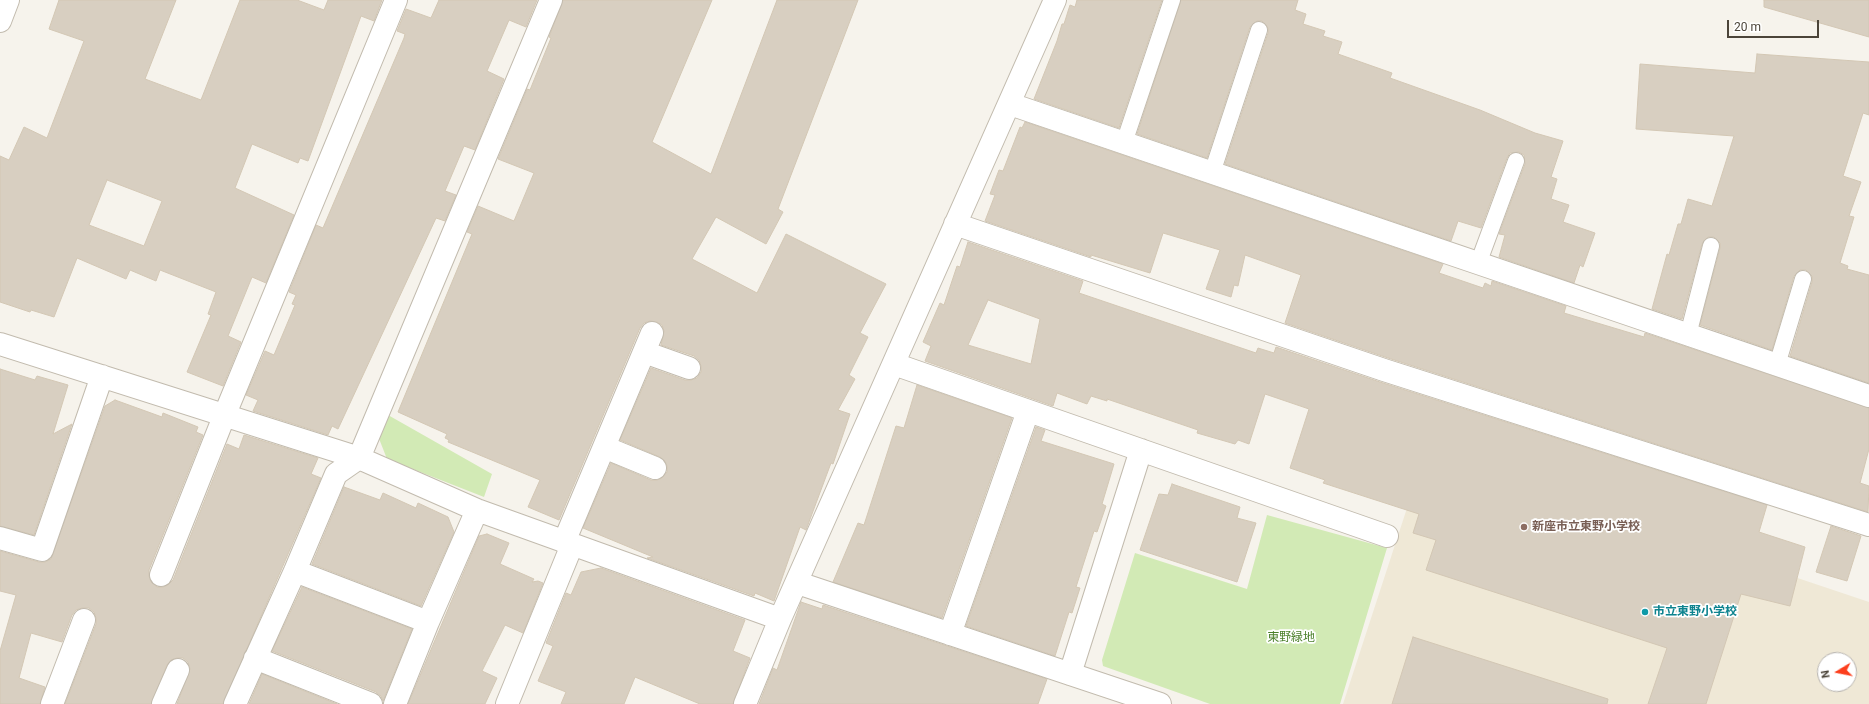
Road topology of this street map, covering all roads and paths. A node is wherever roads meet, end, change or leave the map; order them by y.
1 (8, 0) edge
2 (396, 0) edge
3 (551, 0) edge
4 (1055, 0) edge
5 (1172, 0) edge
6 (0, 21) edge
7 (1259, 30) dead end
8 (1010, 104) junction
9 (1124, 144) junction
10 (1516, 161) dead end
11 (1212, 173) junction
12 (955, 224) junction
13 (1711, 246) dead end
14 (1478, 264) junction
15 (1803, 279) dead end
16 (1688, 335) junction
17 (0, 344) edge
18 (894, 364) junction
19 (1777, 365) junction
20 (689, 368) dead end
21 (102, 376) junction
22 (1869, 396) edge
23 (1028, 411) junction
24 (225, 414) junction
25 (604, 447) junction
26 (1141, 450) junction
27 (359, 458) junction
28 (655, 468) dead end
29 (477, 510) junction
30 (1869, 525) edge
31 (1387, 536) dead end
32 (0, 538) edge
33 (568, 543) junction
34 (296, 571) junction
35 (161, 574) dead end
36 (798, 583) junction
37 (84, 620) dead end
38 (780, 620) junction
39 (428, 622) junction
40 (950, 634) junction
41 (255, 658) junction
42 (178, 670) dead end
43 (1070, 674) junction
44 (52, 704) edge
45 (163, 704) edge
46 (236, 704) edge
47 (371, 704) edge
48 (395, 704) edge
49 (507, 704) edge
50 (745, 704) edge
51 (1160, 704) edge

1 - 6 street
2 - 24 street
3 - 27 street
4 - 8 street
5 - 9 lane
7 - 11 lane
8 - 9 street
8 - 12 street
9 - 11 street
10 - 14 lane
11 - 14 street
12 - 18 street
12 - 30 street
13 - 16 lane
14 - 16 street
15 - 19 lane
16 - 19 street
17 - 21 street
18 - 23 street
18 - 36 street
19 - 22 street
20 - 25 street
21 - 24 street
21 - 32 street
23 - 26 street
23 - 40 street
24 - 27 street
24 - 35 street
25 - 28 street
25 - 33 street
26 - 31 street
26 - 43 street
27 - 29 street
27 - 34 street
29 - 33 street
29 - 39 street
33 - 38 street
33 - 49 street
34 - 39 street
34 - 41 street
36 - 38 street
36 - 40 street
37 - 44 street
38 - 50 street
39 - 48 street
40 - 43 street
41 - 46 street
41 - 47 street
42 - 45 street
43 - 51 street

